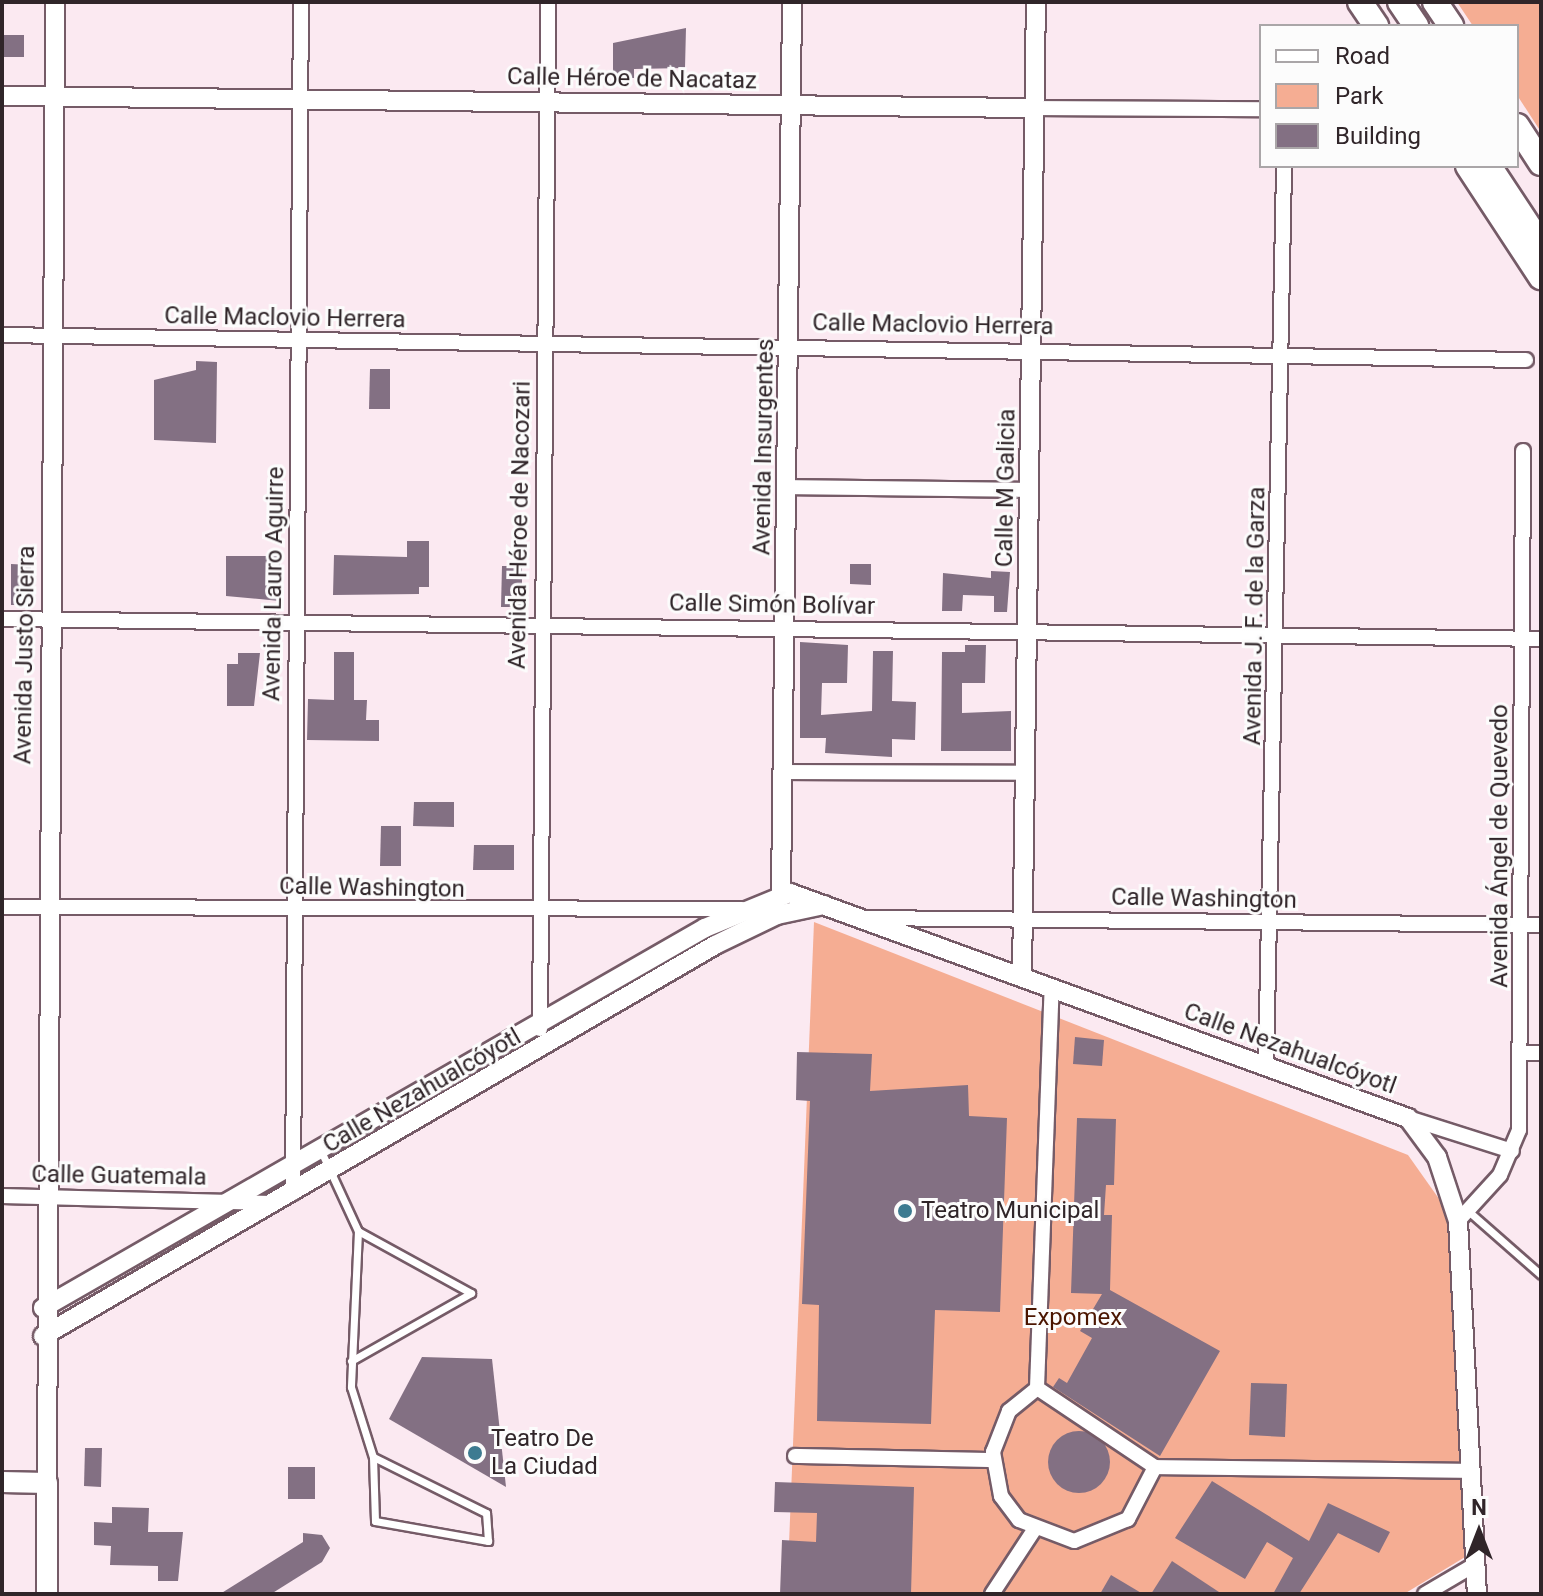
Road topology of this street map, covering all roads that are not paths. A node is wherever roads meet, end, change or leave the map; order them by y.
1 (55, 2) edge
2 (301, 2) edge
3 (548, 2) edge
4 (792, 2) edge
5 (1036, 2) edge
6 (1360, 2) edge
7 (1381, 2) edge
8 (1400, 2) edge
9 (1435, 2) edge
10 (1375, 24) edge
11 (1396, 24) edge
12 (1415, 24) edge
13 (1450, 24) edge
14 (2, 96) edge
15 (55, 97) junction
16 (300, 100) junction
17 (547, 102) junction
18 (790, 105) junction
19 (1035, 108) junction
20 (1259, 109) edge
21 (1519, 129) edge
22 (1541, 163) edge
23 (1284, 168) edge
24 (1469, 168) edge
25 (1490, 168) edge
26 (1510, 168) edge
27 (1541, 215) edge
28 (1541, 245) edge
29 (1541, 277) edge
30 (2, 335) edge
31 (53, 336) junction
32 (300, 341) junction
33 (545, 343) junction
34 (789, 344) junction
35 (1032, 348) junction
36 (1282, 354) junction
37 (1526, 360) dead end
38 (1523, 451) dead end
39 (786, 487) junction
40 (1029, 490) junction
41 (2, 619) edge
42 (49, 620) junction
43 (295, 623) junction
44 (541, 624) junction
45 (785, 628) junction
46 (1028, 630) junction
47 (1277, 634) junction
48 (1523, 638) junction
49 (1541, 639) edge
50 (784, 772) junction
51 (1027, 773) junction
52 (781, 892) junction
53 (831, 904) junction
54 (2, 907) edge
55 (45, 907) junction
56 (292, 909) junction
57 (742, 909) junction
58 (539, 912) junction
59 (866, 918) junction
60 (1024, 919) junction
61 (1272, 922) junction
62 (1521, 924) junction
63 (1541, 925) edge
64 (751, 927) junction
65 (1022, 975) junction
66 (1052, 987) junction
67 (540, 1024) junction
68 (540, 1049) junction
69 (1522, 1053) junction
70 (1541, 1053) edge
71 (1266, 1066) junction
72 (1408, 1118) junction
73 (321, 1151) junction
74 (1512, 1151) junction
75 (293, 1167) junction
76 (330, 1172) junction
77 (293, 1193) junction
78 (2, 1196) edge
79 (43, 1197) junction
80 (234, 1200) junction
81 (275, 1203) junction
82 (1462, 1215) junction
83 (358, 1231) junction
84 (1541, 1275) edge
85 (43, 1308) junction
86 (43, 1336) junction
87 (351, 1361) junction
88 (1037, 1388) junction
89 (795, 1456) dead end
90 (373, 1457) junction
91 (993, 1460) junction
92 (1155, 1467) junction
93 (1472, 1471) junction
94 (2, 1482) edge
95 (47, 1483) junction
96 (1034, 1530) junction
97 (1476, 1564) junction
98 (47, 1594) edge
99 (992, 1594) edge
100 (1425, 1594) edge
101 (1477, 1594) edge

1 - 15 street, Avenida Justo Sierra
2 - 16 street, Avenida Lauro Aguirre
3 - 17 street, Avenida Héroe de Nacozari
4 - 18 street, Avenida Insurgentes
5 - 19 street, Calle M Galicia
6 - 10 highway
7 - 11 highway
8 - 12 highway
9 - 13 highway
14 - 15 street, Calle Héroe de Nacataz
15 - 16 street, Calle Héroe de Nacataz
15 - 31 street, Avenida Justo Sierra
16 - 17 street, Calle Héroe de Nacataz
16 - 32 street, Avenida Lauro Aguirre
17 - 18 street, Calle Héroe de Nacataz
17 - 33 street, Avenida Héroe de Nacozari
18 - 19 street, Calle Héroe de Nacataz
18 - 34 street, Avenida Insurgentes
19 - 20 street, Calle Héroe de Nacataz
19 - 35 street, Calle M Galicia
21 - 22 highway
23 - 36 street, Avenida J. F. de la Garza
24 - 29 highway
25 - 28 highway
26 - 27 highway
30 - 31 street, Calle Maclovio Herrera
31 - 32 street, Calle Maclovio Herrera
31 - 42 street, Avenida Justo Sierra
32 - 33 street, Calle Maclovio Herrera
32 - 43 street, Avenida Lauro Aguirre
33 - 34 street, Calle Maclovio Herrera
33 - 44 street, Avenida Héroe de Nacozari
34 - 35 street, Calle Maclovio Herrera
34 - 39 street, Avenida Insurgentes
35 - 36 street, Calle Maclovio Herrera
35 - 40 street, Calle M Galicia
36 - 37 street, Calle Maclovio Herrera
36 - 47 street, Avenida J. F. de la Garza
38 - 48 street, Avenida Ángel de Quevedo
39 - 40 street
39 - 45 street, Avenida Insurgentes
40 - 46 street, Calle M Galicia
41 - 42 street, Calle Simón Bolívar
42 - 43 street, Calle Simón Bolívar
42 - 55 street, Avenida Justo Sierra
43 - 44 street, Calle Simón Bolívar
43 - 56 street, Avenida Lauro Aguirre
44 - 45 street, Calle Simón Bolívar
44 - 58 street, Avenida Héroe de Nacozari
45 - 46 street, Calle Simón Bolívar
45 - 50 street, Avenida Insurgentes
46 - 47 street, Calle Simón Bolívar
46 - 51 street, Calle M Galicia
47 - 48 street, Calle Simón Bolívar
47 - 61 street, Avenida J. F. de la Garza
48 - 49 street, Calle Simón Bolívar
48 - 62 street, Avenida Ángel de Quevedo
50 - 51 street
50 - 52 street, Avenida Insurgentes
51 - 60 street, Calle M Galicia
52 - 53 street, Calle Nezahualcóyotl
52 - 57 street, Calle Nezahualcóyotl
52 - 64 street
53 - 59 street, Calle Nezahualcóyotl
53 - 64 street, Calle Nezahualcóyotl
54 - 55 street, Calle Washington
55 - 56 street, Calle Washington
55 - 79 street, Avenida Justo Sierra
56 - 58 street, Calle Washington
56 - 75 street, Avenida Lauro Aguirre
57 - 58 street, Calle Washington
57 - 67 street, Calle Nezahualcóyotl
58 - 67 street, Avenida Héroe de Nacozari
59 - 60 street, Calle Washington
59 - 65 street, Calle Nezahualcóyotl
60 - 61 street, Calle Washington
60 - 65 street, Calle M Galicia
61 - 62 street, Calle Washington
61 - 71 street, Avenida J. F. de la Garza
62 - 63 street, Calle Washington
62 - 69 street, Avenida Ángel de Quevedo
64 - 68 street, Calle Nezahualcóyotl
65 - 66 street, Calle Nezahualcóyotl
66 - 71 street, Calle Nezahualcóyotl
66 - 88 street
67 - 68 street, Avenida Héroe de Nacozari
67 - 73 street, Calle Nezahualcóyotl
68 - 76 street, Calle Nezahualcóyotl
69 - 70 street
69 - 74 street, Avenida Ángel de Quevedo
71 - 72 street, Calle Nezahualcóyotl
72 - 74 street
72 - 82 street, Calle Nezahualcóyotl
73 - 75 street, Calle Nezahualcóyotl
73 - 76 lane
74 - 82 street
75 - 77 street, Avenida Lauro Aguirre
75 - 80 street, Calle Nezahualcóyotl
76 - 77 street, Calle Nezahualcóyotl
76 - 83 lane
77 - 81 street, Calle Nezahualcóyotl
78 - 79 street, Calle Guatemala
79 - 80 street, Calle Guatemala
79 - 85 street, Avenida Justo Sierra
80 - 81 street, Calle Guatemala
80 - 85 street, Calle Nezahualcóyotl
81 - 86 street, Calle Nezahualcóyotl
82 - 84 lane
82 - 93 street, Calle Nezahualcóyotl
83 - 87 lane
83 - 87 lane
85 - 86 street, Avenida Justo Sierra
86 - 95 street, Avenida Justo Sierra
87 - 90 lane
88 - 91 street
88 - 92 street
89 - 91 street
90 - 90 lane
91 - 96 street
92 - 93 street
92 - 96 street
93 - 97 street, Calle Nezahualcóyotl
94 - 95 main road
95 - 98 main road
96 - 99 street
97 - 100 street
97 - 101 street, Calle Nezahualcóyotl

